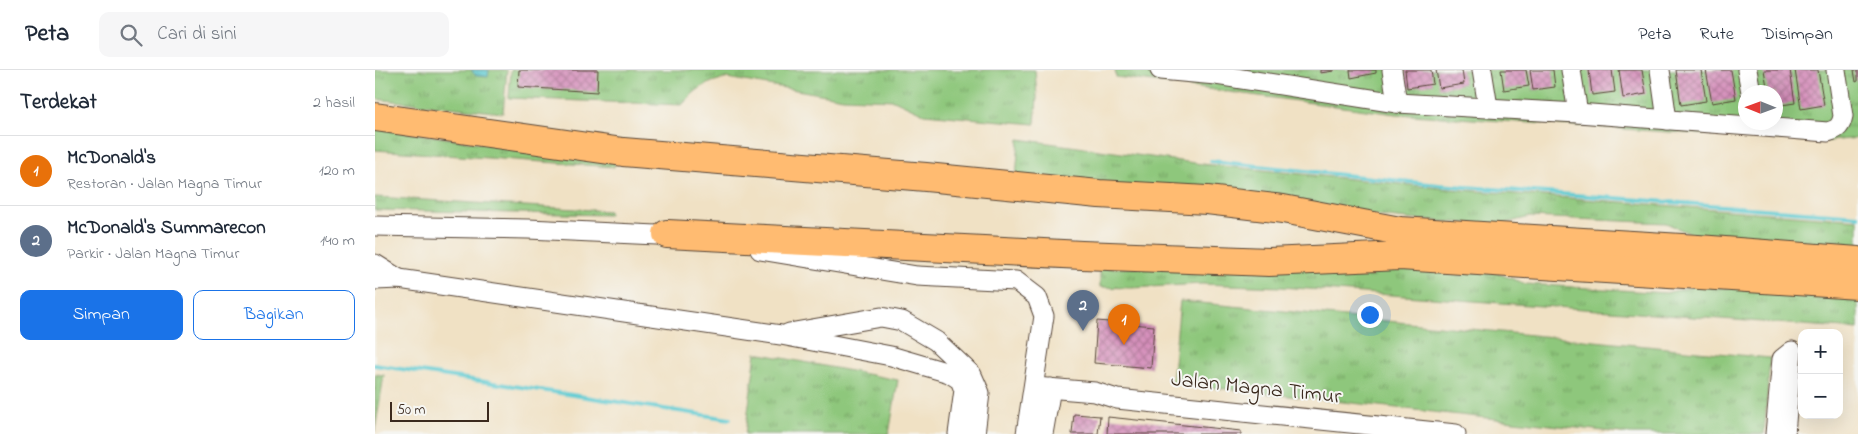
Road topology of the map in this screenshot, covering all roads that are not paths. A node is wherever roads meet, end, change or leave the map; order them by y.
1 (1159, 70) edge
2 (1391, 70) edge
3 (1482, 70) edge
4 (1571, 70) edge
5 (1660, 70) edge
6 (1747, 70) edge
7 (1836, 70) edge
8 (1215, 72) edge
9 (1304, 79) edge
10 (1750, 85) edge
11 (1397, 104) junction
12 (1488, 108) junction
13 (1578, 113) junction
14 (375, 117) edge
15 (1667, 120) junction
16 (1738, 123) edge
17 (1783, 127) edge
18 (375, 226) edge
19 (667, 234) junction
20 (1401, 243) junction
21 (1858, 261) edge
22 (375, 264) edge
23 (399, 278) junction
24 (375, 280) edge
25 (1858, 285) edge
26 (781, 335) junction
27 (1043, 387) junction
28 (1432, 433) edge
29 (958, 434) edge
30 (975, 434) edge
31 (1026, 434) edge
32 (1043, 434) edge
33 (1456, 434) edge
34 (1775, 434) edge
35 (1785, 434) edge

1 - 8 street
2 - 11 street
3 - 12 street
4 - 13 street
5 - 15 street
6 - 10 street
7 - 17 street
8 - 9 street
9 - 11 street
11 - 12 street
12 - 13 street
13 - 15 street
14 - 20 highway
15 - 16 street
18 - 19 street
19 - 20 highway
19 - 27 street
20 - 21 highway
20 - 25 highway
22 - 23 street
23 - 24 street
23 - 26 street
26 - 29 street
26 - 30 street
27 - 28 street, Jalan Magna Timur
27 - 31 street
27 - 32 street
28 - 33 street, Jalan Magna Timur
34 - 35 street

